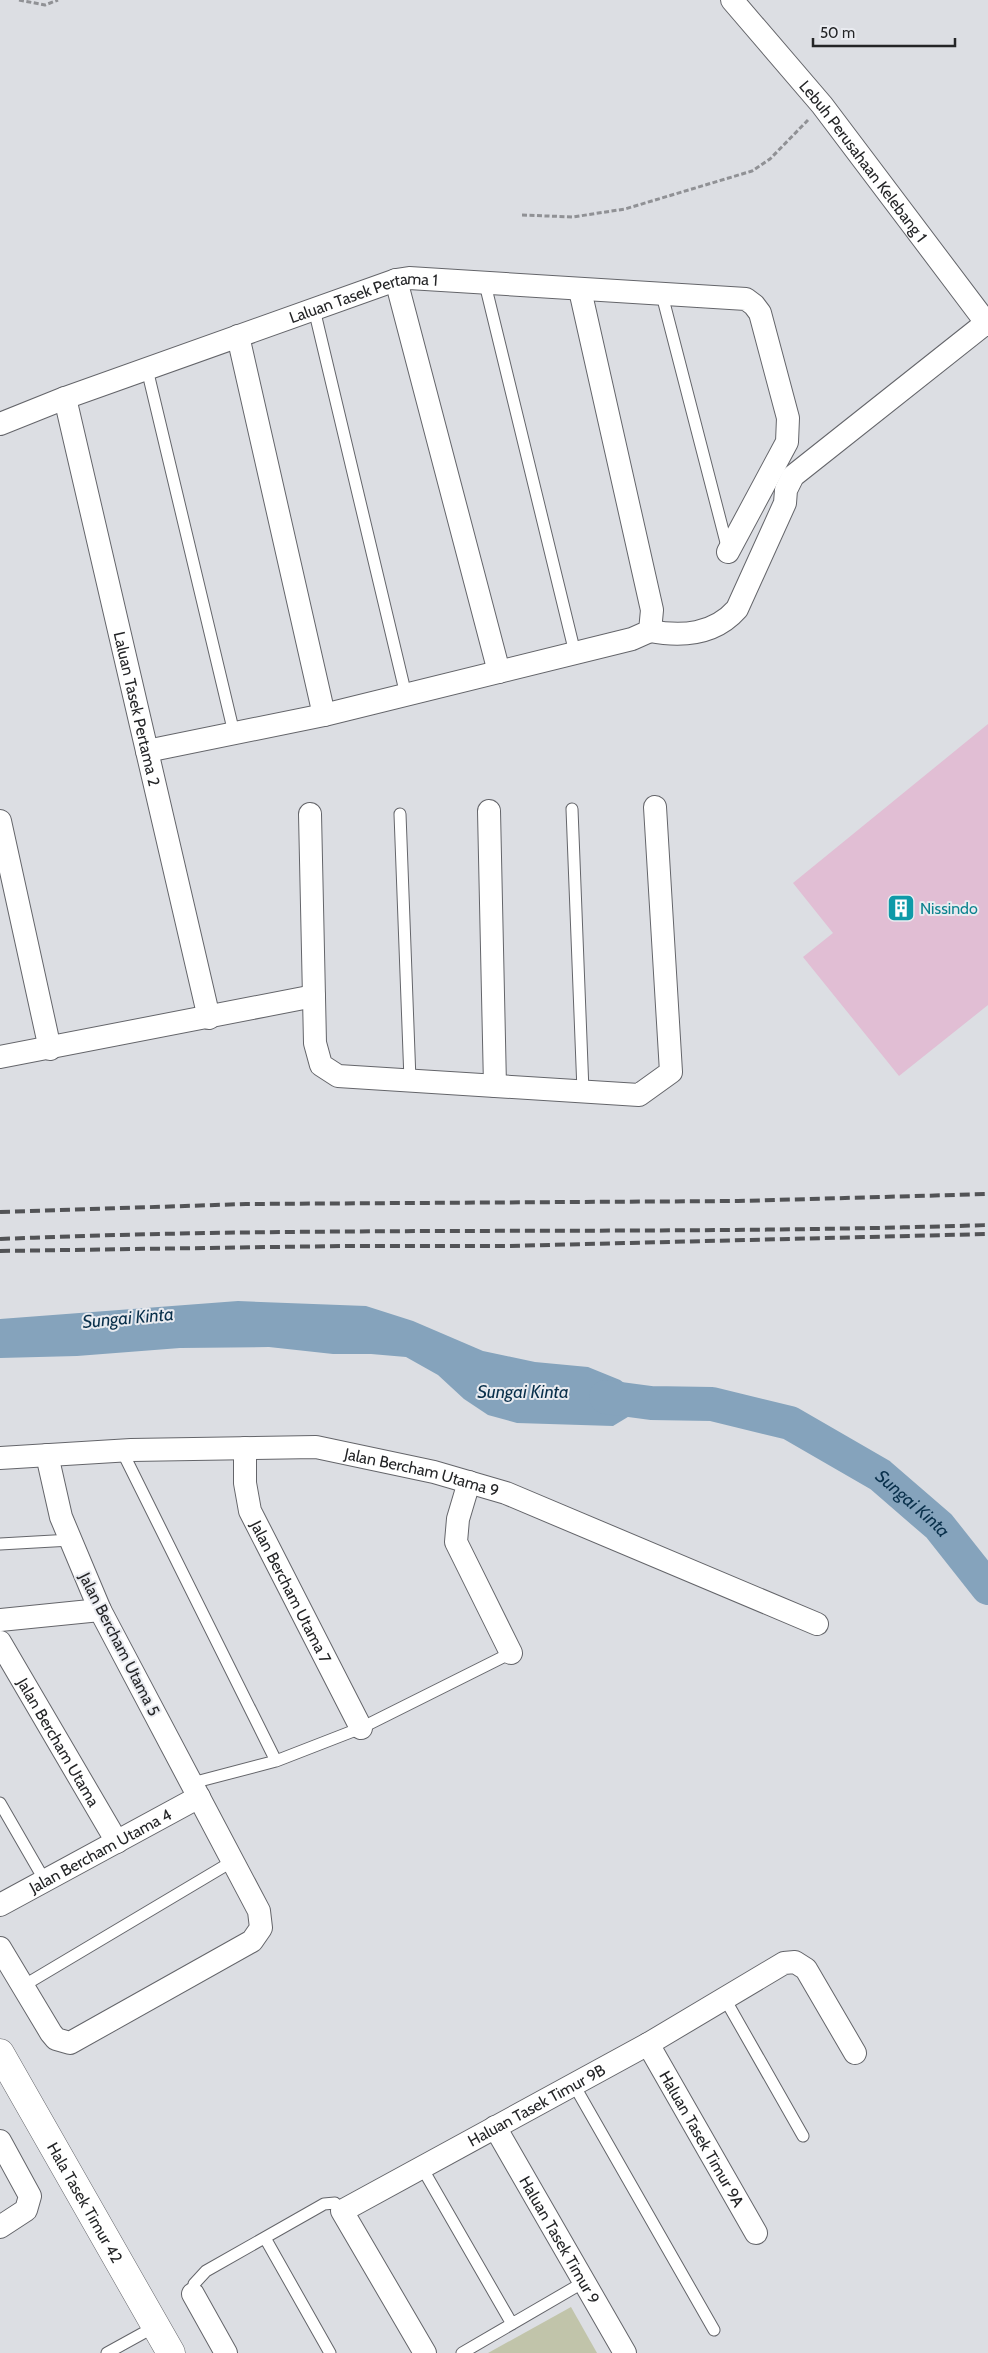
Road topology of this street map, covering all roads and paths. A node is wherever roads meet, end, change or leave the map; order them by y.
1 (19, 0) edge
2 (58, 0) edge
3 (732, 0) edge
4 (822, 105) junction
5 (522, 215) dead end
6 (396, 280) junction
7 (486, 284) junction
8 (580, 290) junction
9 (662, 295) junction
10 (314, 309) junction
11 (987, 324) edge
12 (238, 336) junction
13 (147, 369) junction
14 (65, 398) junction
15 (0, 424) edge
16 (728, 552) joint
17 (650, 631) junction
18 (575, 653) junction
19 (499, 672) junction
20 (406, 694) junction
21 (324, 715) junction
22 (234, 733) junction
23 (147, 751) junction
24 (655, 807) dead end
25 (572, 809) dead end
26 (489, 811) dead end
27 (310, 814) dead end
28 (400, 814) dead end
29 (0, 821) edge
30 (314, 996) junction
31 (208, 1018) junction
32 (50, 1048) junction
33 (0, 1057) edge
34 (410, 1080) junction
35 (495, 1086) junction
36 (583, 1091) junction
37 (245, 1448) junction
38 (122, 1451) junction
39 (47, 1455) junction
40 (0, 1458) edge
41 (469, 1482) junction
42 (71, 1540) junction
43 (0, 1544) edge
44 (100, 1610) junction
45 (0, 1620) edge
46 (817, 1624) dead end
47 (0, 1642) edge
48 (511, 1652) joint
49 (361, 1728) junction
50 (276, 1761) junction
51 (196, 1790) junction
52 (0, 1803) edge
53 (117, 1842) junction
54 (232, 1861) junction
55 (45, 1881) junction
56 (0, 1905) edge
57 (0, 1948) edge
58 (23, 1986) junction
59 (725, 1999) junction
60 (648, 2044) junction
61 (0, 2053) edge
62 (856, 2053) dead end
63 (574, 2085) junction
64 (494, 2127) junction
65 (803, 2136) dead end
66 (0, 2140) edge
67 (421, 2166) junction
68 (342, 2211) junction
69 (0, 2227) edge
70 (756, 2233) dead end
71 (266, 2238) junction
72 (584, 2282) junction
73 (193, 2294) joint
74 (512, 2324) junction
75 (156, 2326) junction
76 (714, 2330) dead end
77 (107, 2353) edge
78 (171, 2353) edge
79 (226, 2353) edge
80 (330, 2353) edge
81 (425, 2353) edge
82 (462, 2353) edge
83 (625, 2353) edge

1 - 2 path
3 - 4 street, Lebuh Perusahaan Kelebang 1
4 - 5 path
4 - 11 street, Lebuh Perusahaan Kelebang 1
6 - 7 street, Laluan Tasek Pertama 1
6 - 10 street, Laluan Tasek Pertama 1
6 - 19 street
7 - 8 street, Laluan Tasek Pertama 1
7 - 18 lane
8 - 9 street, Laluan Tasek Pertama 1
8 - 17 street
9 - 16 lane
9 - 16 street, Laluan Tasek Pertama 1
10 - 12 street, Laluan Tasek Pertama 1
10 - 20 lane
11 - 17 street
12 - 13 street, Laluan Tasek Pertama 1
12 - 21 street
13 - 14 street, Laluan Tasek Pertama 1
13 - 22 lane
14 - 15 street, Laluan Tasek Pertama 1
14 - 23 street, Laluan Tasek Pertama 2
17 - 18 street
18 - 19 street
19 - 20 street
20 - 21 street
21 - 22 street
22 - 23 street
23 - 31 street, Laluan Tasek Pertama 2
24 - 36 street
25 - 36 lane
26 - 35 street
27 - 30 street
28 - 34 lane
29 - 32 street
30 - 31 street
30 - 34 street
31 - 32 street
32 - 33 street
34 - 35 street
35 - 36 street
37 - 38 street, Jalan Bercham Utama 9
37 - 41 street, Jalan Bercham Utama 9
37 - 49 street, Jalan Bercham Utama 7
38 - 39 street, Jalan Bercham Utama 9
38 - 50 lane
39 - 40 street, Jalan Bercham Utama 9
39 - 42 street, Jalan Bercham Utama 5
41 - 46 street, Jalan Bercham Utama 9
41 - 48 street
42 - 43 lane
42 - 44 street, Jalan Bercham Utama 5
44 - 45 street
44 - 51 street, Jalan Bercham Utama 5
47 - 53 street, Jalan Bercham Utama
48 - 49 lane
49 - 50 lane
50 - 51 lane
51 - 53 street, Jalan Bercham Utama 4
51 - 54 street, Jalan Bercham Utama 5
52 - 55 lane
53 - 55 street, Jalan Bercham Utama 4
54 - 58 lane
54 - 58 street, Jalan Bercham Utama 5
55 - 56 street, Jalan Bercham Utama 4
57 - 58 street
59 - 60 street, Haluan Tasek Timur 9B
59 - 62 street, Haluan Tasek Timur 9B
59 - 65 lane
60 - 63 street, Haluan Tasek Timur 9B
60 - 70 street, Haluan Tasek Timur 9A
61 - 75 street, Hala Tasek Timur 42
63 - 64 street, Haluan Tasek Timur 9B
63 - 76 lane
64 - 67 street, Haluan Tasek Timur 9B
64 - 72 street, Haluan Tasek Timur 9
66 - 69 street
67 - 68 street, Haluan Tasek Timur 9B
67 - 74 lane
68 - 71 lane
68 - 81 street
71 - 73 lane
71 - 80 lane
72 - 74 lane
72 - 83 street, Haluan Tasek Timur 9
73 - 79 street
74 - 82 lane
75 - 77 lane
75 - 78 street, Hala Tasek Timur 42

